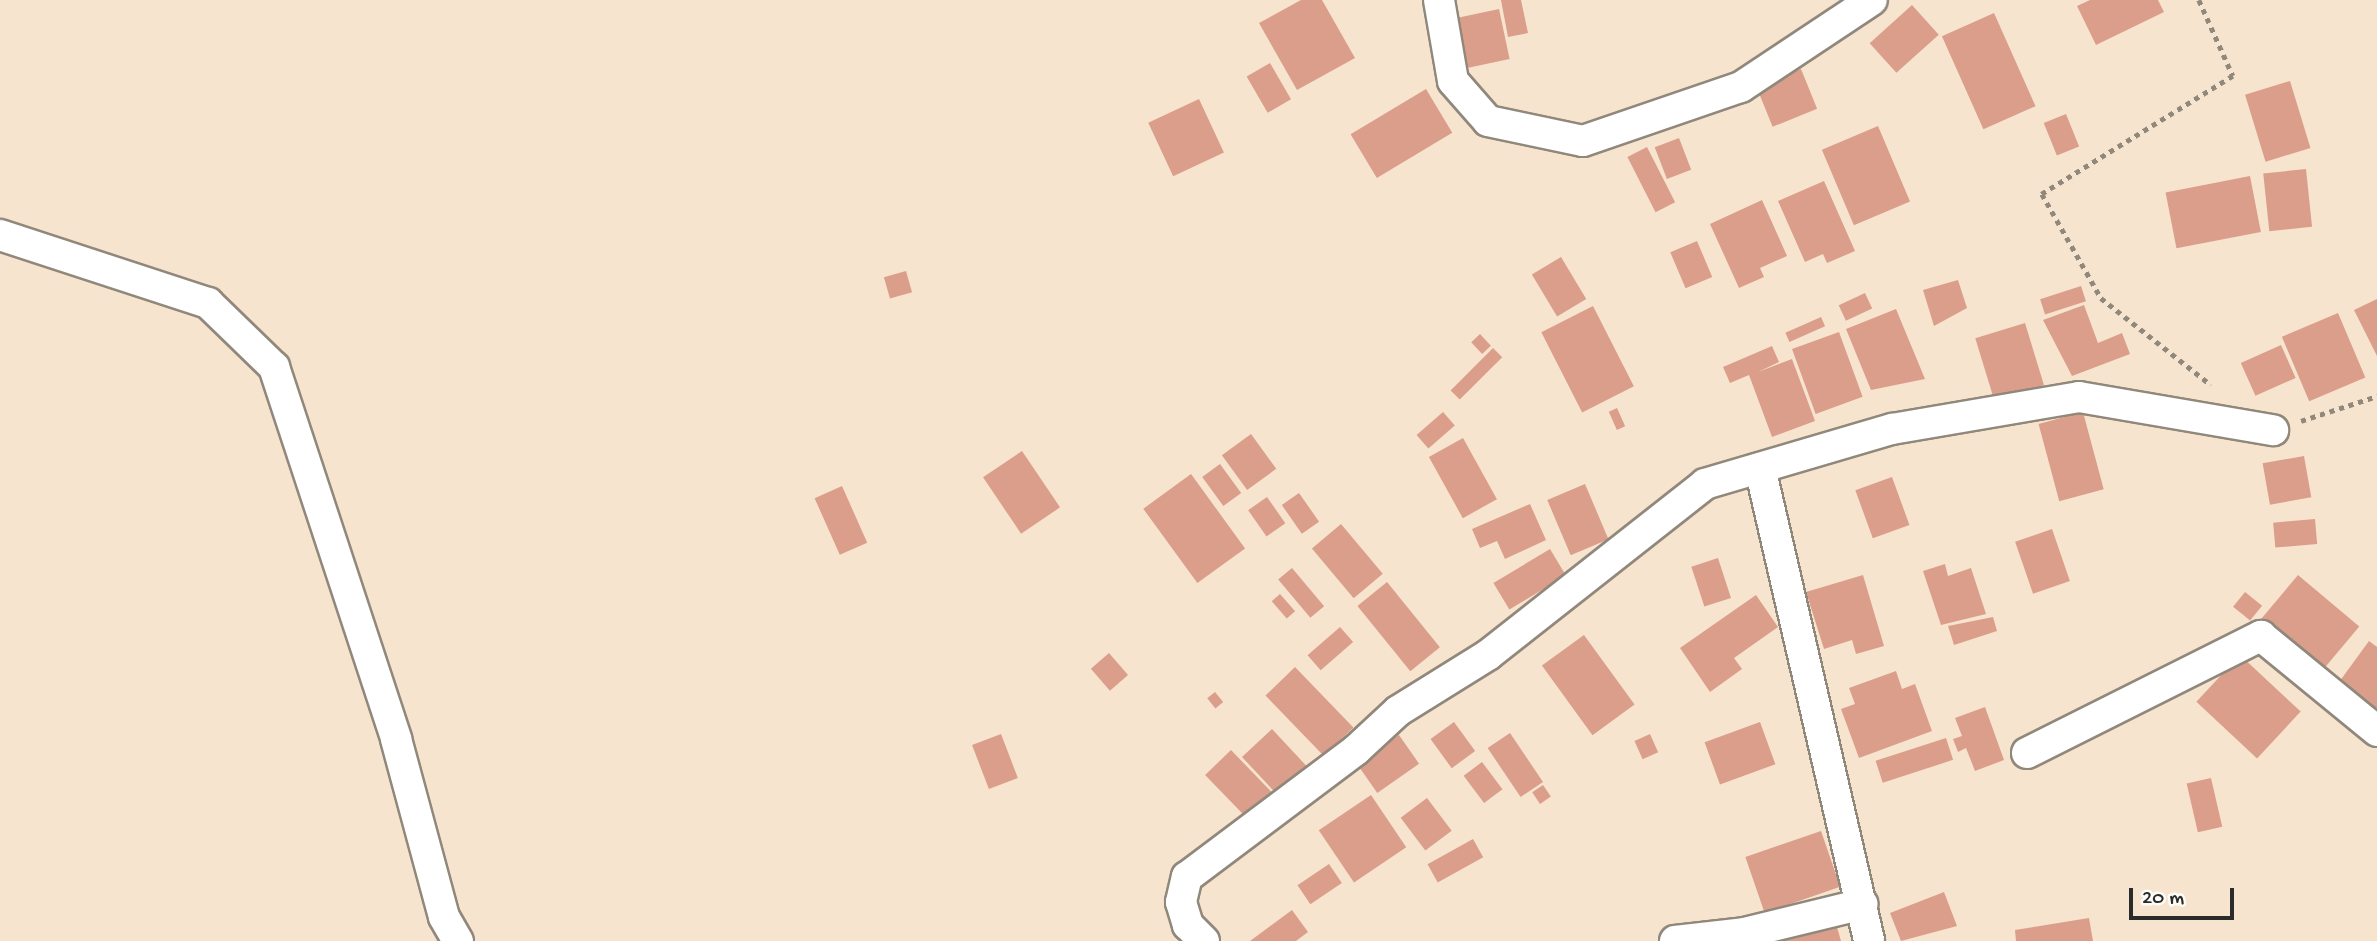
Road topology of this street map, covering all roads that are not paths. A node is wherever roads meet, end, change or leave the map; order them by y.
1 (1439, 0) edge
2 (1872, 0) edge
3 (0, 235) edge
4 (2273, 430) road end
5 (1760, 468) junction
6 (2377, 732) edge
7 (2027, 753) dead end
8 (1863, 904) junction
9 (458, 941) edge
10 (1204, 941) edge
11 (1675, 941) edge
12 (1869, 941) edge

1 - 2 street
3 - 9 street
4 - 5 street
5 - 8 street
5 - 10 street
6 - 7 street
8 - 11 street
8 - 12 street

